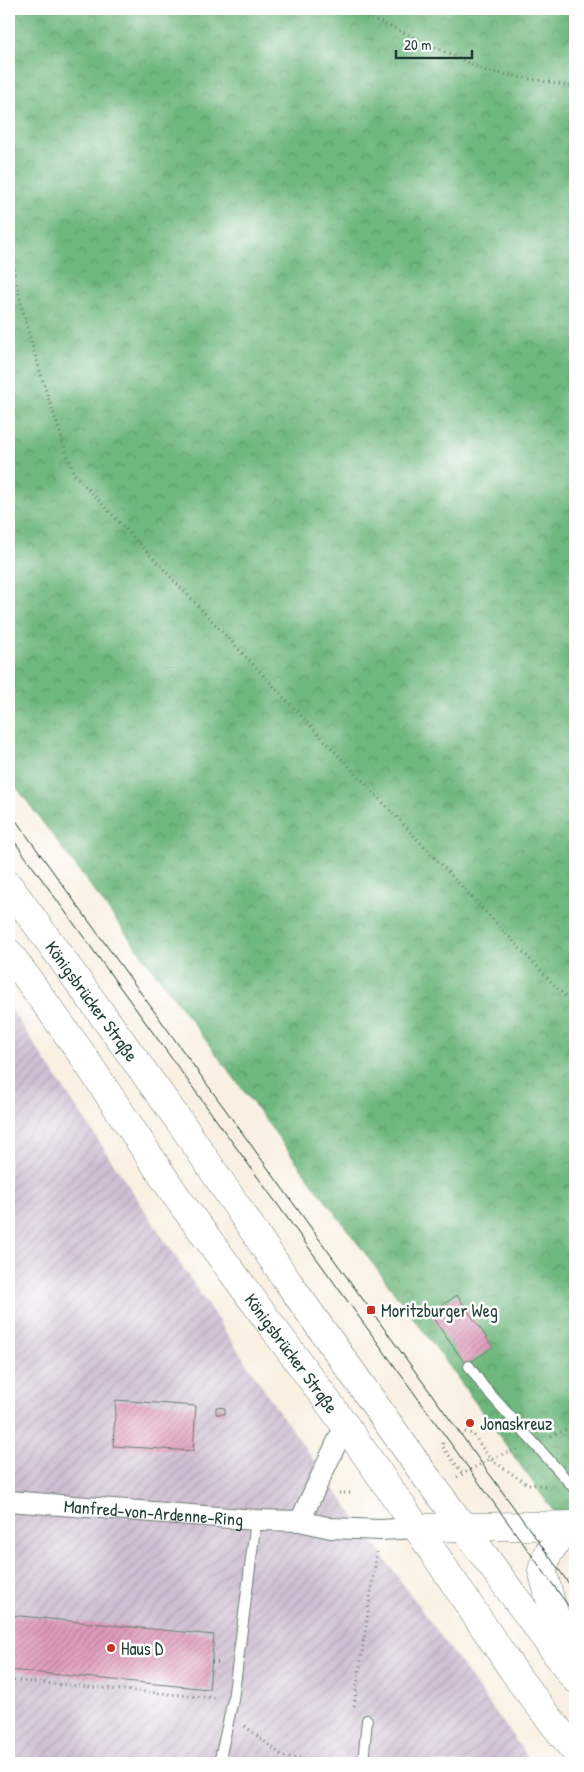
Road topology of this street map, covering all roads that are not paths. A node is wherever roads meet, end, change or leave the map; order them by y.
1 (9, 886) edge
2 (9, 953) edge
3 (468, 1366) dead end
4 (344, 1425) junction
5 (575, 1489) edge
6 (9, 1501) edge
7 (256, 1520) junction
8 (300, 1521) junction
9 (571, 1526) edge
10 (463, 1527) junction
11 (416, 1528) junction
12 (575, 1660) edge
13 (575, 1679) edge
14 (367, 1725) road end
15 (575, 1751) edge
16 (219, 1763) edge
17 (363, 1763) edge

1 - 10 main road, Königsbrücker Straße
2 - 4 main road, Königsbrücker Straße
3 - 5 lane
4 - 8 street
4 - 11 main road, Königsbrücker Straße
6 - 7 street, Manfred-von-Ardenne-Ring
7 - 8 street, Manfred-von-Ardenne-Ring
7 - 16 lane
8 - 11 street, Manfred-von-Ardenne-Ring
9 - 10 main road
9 - 12 main road
10 - 11 main road
10 - 13 main road, Königsbrücker Straße
11 - 15 main road, Königsbrücker Straße
14 - 17 lane

